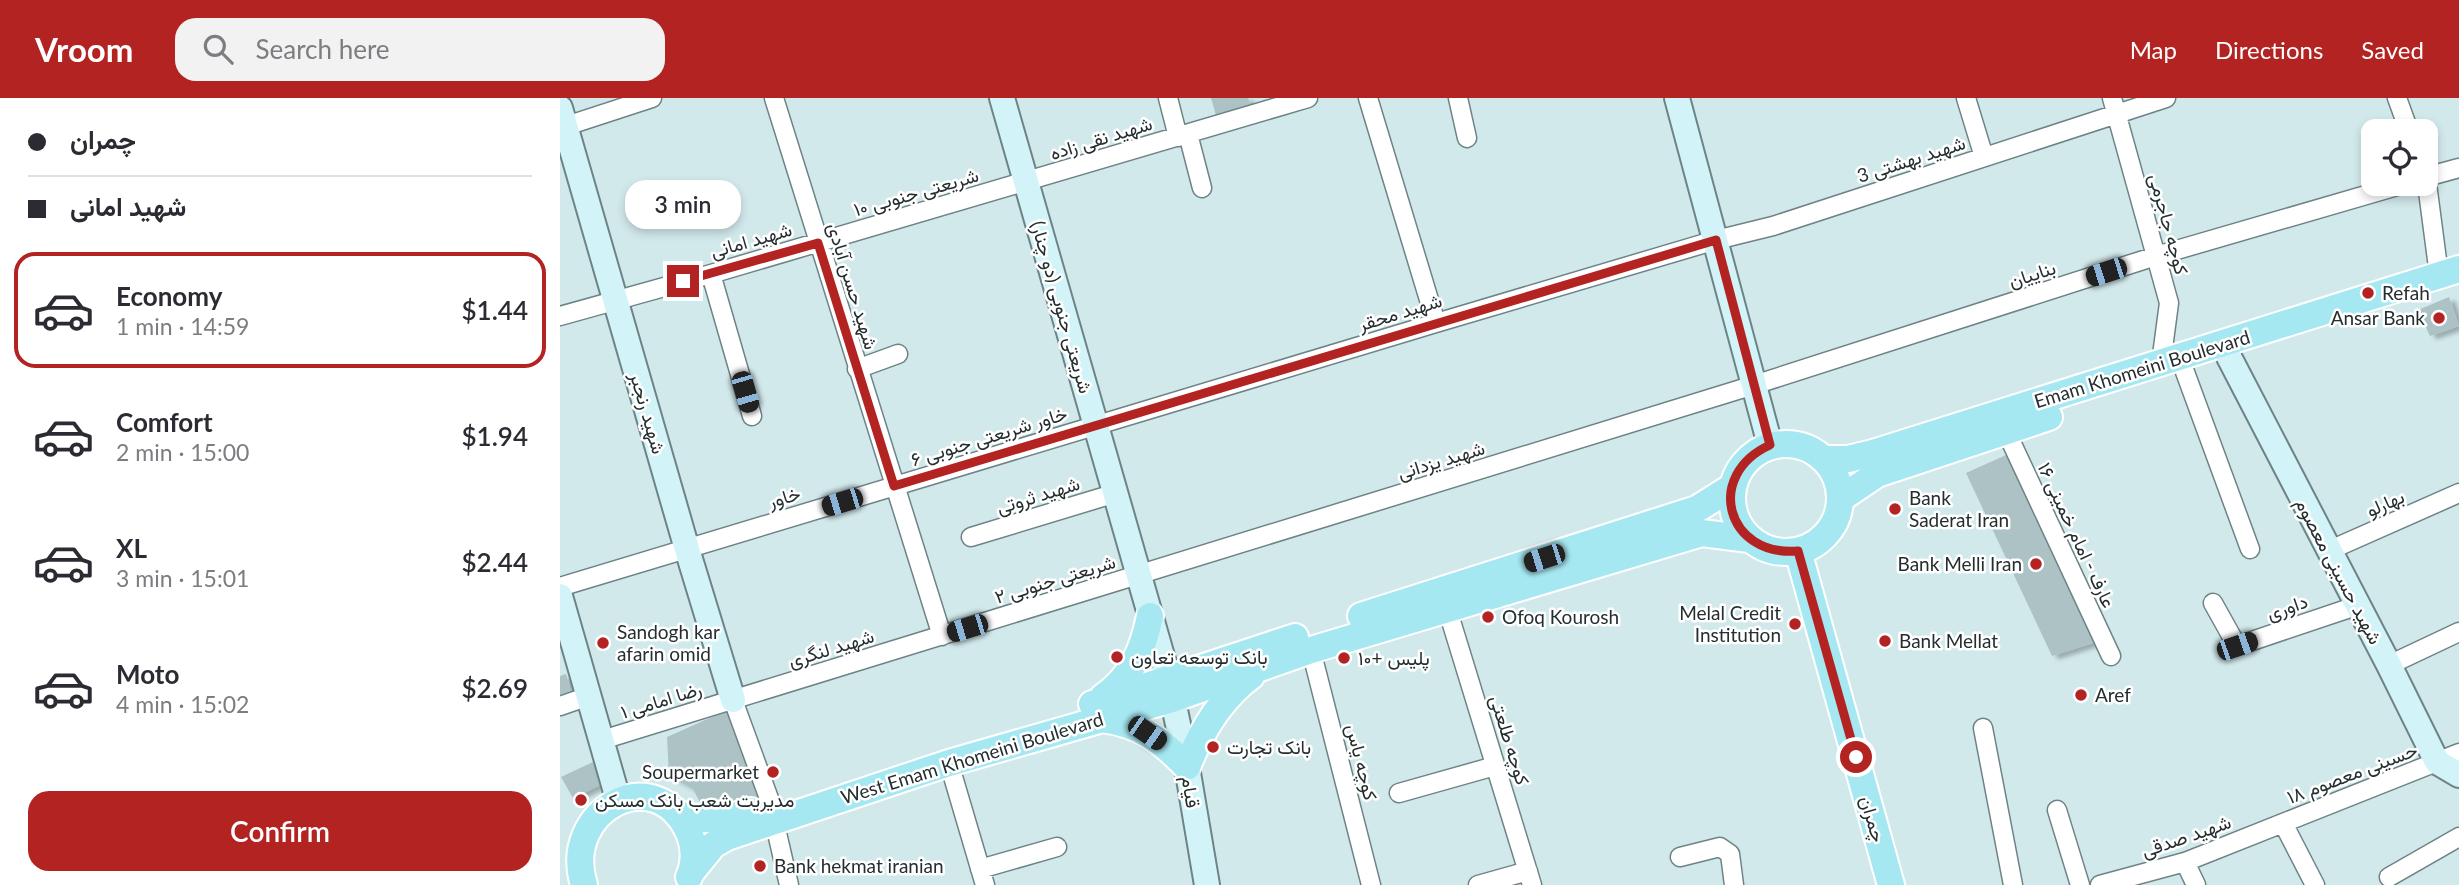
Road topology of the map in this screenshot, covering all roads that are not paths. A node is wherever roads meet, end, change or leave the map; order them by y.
1 (652, 98) edge
2 (774, 98) edge
3 (1002, 98) edge
4 (1168, 98) edge
5 (1308, 98) edge
6 (1368, 98) edge
7 (1458, 98) edge
8 (1677, 98) edge
9 (1966, 98) edge
10 (2166, 98) edge
11 (2396, 98) edge
12 (1284, 101) edge
13 (2114, 106) edge
14 (2404, 119) edge
15 (562, 121) edge
16 (1183, 135) junction
17 (1466, 138) dead end
18 (1984, 157) junction
19 (2459, 168) edge
20 (2438, 174) edge
21 (1026, 182) junction
22 (1202, 188) dead end
23 (2363, 196) edge
24 (2431, 196) edge
25 (1716, 240) junction
26 (818, 243) junction
27 (2156, 256) junction
28 (711, 274) junction
29 (2452, 276) edge
30 (615, 300) junction
31 (560, 316) edge
32 (1436, 323) junction
33 (898, 354) dead end
34 (2229, 357) junction
35 (2173, 367) junction
36 (857, 369) junction
37 (1754, 385) junction
38 (752, 416) dead end
39 (1097, 425) junction
40 (2006, 431) junction
41 (1770, 445) junction
42 (1824, 459) junction
43 (894, 486) junction
44 (1732, 487) junction
45 (1116, 493) junction
46 (2459, 493) edge
47 (1840, 499) junction
48 (971, 537) dead end
49 (1749, 539) junction
50 (687, 549) junction
51 (2250, 549) dead end
52 (1798, 551) junction
53 (2328, 551) junction
54 (1140, 575) junction
55 (560, 597) edge
56 (2213, 604) dead end
57 (2356, 606) junction
58 (1447, 608) junction
59 (1150, 616) junction
60 (2459, 632) edge
61 (942, 636) junction
62 (1311, 650) junction
63 (2111, 656) dead end
64 (2389, 665) junction
65 (1264, 666) junction
66 (1170, 688) junction
67 (589, 696) junction
68 (733, 700) junction
69 (560, 706) edge
70 (1097, 711) junction
71 (1983, 727) dead end
72 (601, 740) junction
73 (2448, 757) edge
74 (949, 763) junction
75 (1495, 766) junction
76 (1187, 767) junction
77 (2459, 775) edge
78 (1399, 793) dead end
79 (618, 799) junction
80 (2057, 810) dead end
81 (773, 812) junction
82 (676, 813) junction
83 (2283, 823) junction
84 (2459, 837) edge
85 (1057, 847) dead end
86 (1680, 857) dead end
87 (568, 860) edge
88 (2185, 862) junction
89 (982, 877) edge
90 (2389, 877) dead end
91 (689, 878) edge
92 (1530, 878) edge
93 (584, 885) edge
94 (789, 885) edge
95 (1207, 885) edge
96 (1371, 885) edge
97 (1478, 885) edge
98 (1734, 885) edge
99 (1891, 885) edge
100 (2013, 885) edge
101 (2080, 885) edge
102 (2101, 885) edge
103 (2196, 885) edge
104 (2315, 885) edge

1 - 15 street
2 - 26 street, شهید حسن آبادی
3 - 21 main road, شریعتی جنوبی (دو چنار)
4 - 16 street
5 - 12 street, شهید نقی زاده
6 - 32 street
7 - 17 street
8 - 25 main road
9 - 18 street
10 - 13 street, شهید بهشتی 3
11 - 14 street
12 - 16 street, شهید نقی زاده
13 - 18 street, شهید بهشتی 3
13 - 27 street, کوچه جاجرمی
15 - 30 main road, شهید رنجبر
16 - 21 street, شهید نقی زاده
16 - 22 street
18 - 25 street, شهید بهشتی 3
19 - 20 street
21 - 26 street, شریعتی جنوبی ۱۰
21 - 39 main road, شریعتی جنوبی (دو چنار)
23 - 27 street, بناییان
24 - 29 street
25 - 32 street, شهید محقر
25 - 37 main road
26 - 28 street, شهید امانی
26 - 36 street, شهید حسن آبادی
27 - 35 street, کوچه جاجرمی
27 - 37 street, بناییان
28 - 30 street, شهید امانی
28 - 38 street
29 - 34 main road, Emam Khomeini Boulevard
29 - 35 main road, Emam Khomeini Boulevard
30 - 31 street, شهید امانی
30 - 50 main road, شهید رنجبر
32 - 39 street, شهید محقر
33 - 36 street
34 - 35 main road, Emam Khomeini Boulevard
34 - 53 main road, شهید حسینی معصوم
35 - 40 main road, Emam Khomeini Boulevard
35 - 42 main road, Emam Khomeini Boulevard
35 - 51 street
36 - 43 street, شهید حسن آبادی
37 - 41 main road
37 - 54 street, شهید یزدانی
39 - 43 street, خاور شریعتی جنوبی ۶
39 - 45 main road, شریعتی جنوبی (دو چنار)
40 - 47 main road, Emam Khomeini Boulevard
40 - 63 street, عارف - امام خمینی ۱۶
41 - 42 main road
41 - 44 main road
42 - 47 main road
43 - 50 street, خاور
43 - 61 street, شهید حسن آبادی
44 - 49 main road
44 - 66 main road, West Emam Khomeini Boulevard
45 - 48 street, شهید ثروتی
45 - 54 main road, شریعتی جنوبی (دو چنار)
46 - 53 street, بهارلو
47 - 52 main road
49 - 52 main road
49 - 58 main road, West Emam Khomeini Boulevard
50 - 55 street, خاور
50 - 68 main road, شهید رنجبر
52 - 99 main road, چمران
53 - 57 main road, شهید حسینی معصوم
54 - 59 main road, شریعتی جنوبی (دو چنار)
54 - 61 street, شریعتی جنوبی ۲
55 - 67 main road
56 - 57 street, داوری
57 - 64 main road, شهید حسینی معصوم
58 - 62 main road, West Emam Khomeini Boulevard
58 - 75 street, کوچه طلعتی
59 - 66 main road, شریعتی جنوبی (دو چنار)
59 - 70 main road
60 - 64 street
61 - 68 street, شهید لنگری
62 - 65 main road, West Emam Khomeini Boulevard
62 - 96 street, کوچه یاس
64 - 73 main road, شهید حسینی معصوم
65 - 66 main road, West Emam Khomeini Boulevard
65 - 76 main road
66 - 70 main road, West Emam Khomeini Boulevard
66 - 76 main road, قیام
67 - 69 street
67 - 72 main road
68 - 72 street, رضا امامی ۱
68 - 81 street
70 - 74 main road, West Emam Khomeini Boulevard
70 - 76 main road
70 - 81 main road, West Emam Khomeini Boulevard
71 - 100 street
72 - 79 main road
73 - 77 main road
73 - 83 street, حسینی معصوم ۱۸
74 - 81 main road, West Emam Khomeini Boulevard
74 - 89 street
75 - 78 street
75 - 92 street, کوچه طلعتی
76 - 95 main road, قیام
79 - 82 main road, West Emam Khomeini Boulevard
79 - 87 main road
80 - 101 street
81 - 82 main road, West Emam Khomeini Boulevard
81 - 91 main road, West Emam Khomeini Boulevard
81 - 94 street
82 - 91 main road
83 - 88 street, شهید صدقی
83 - 104 street
84 - 90 street
85 - 89 street
86 - 98 street
87 - 93 main road
88 - 102 street, شهید صدقی
88 - 103 street
92 - 97 street

